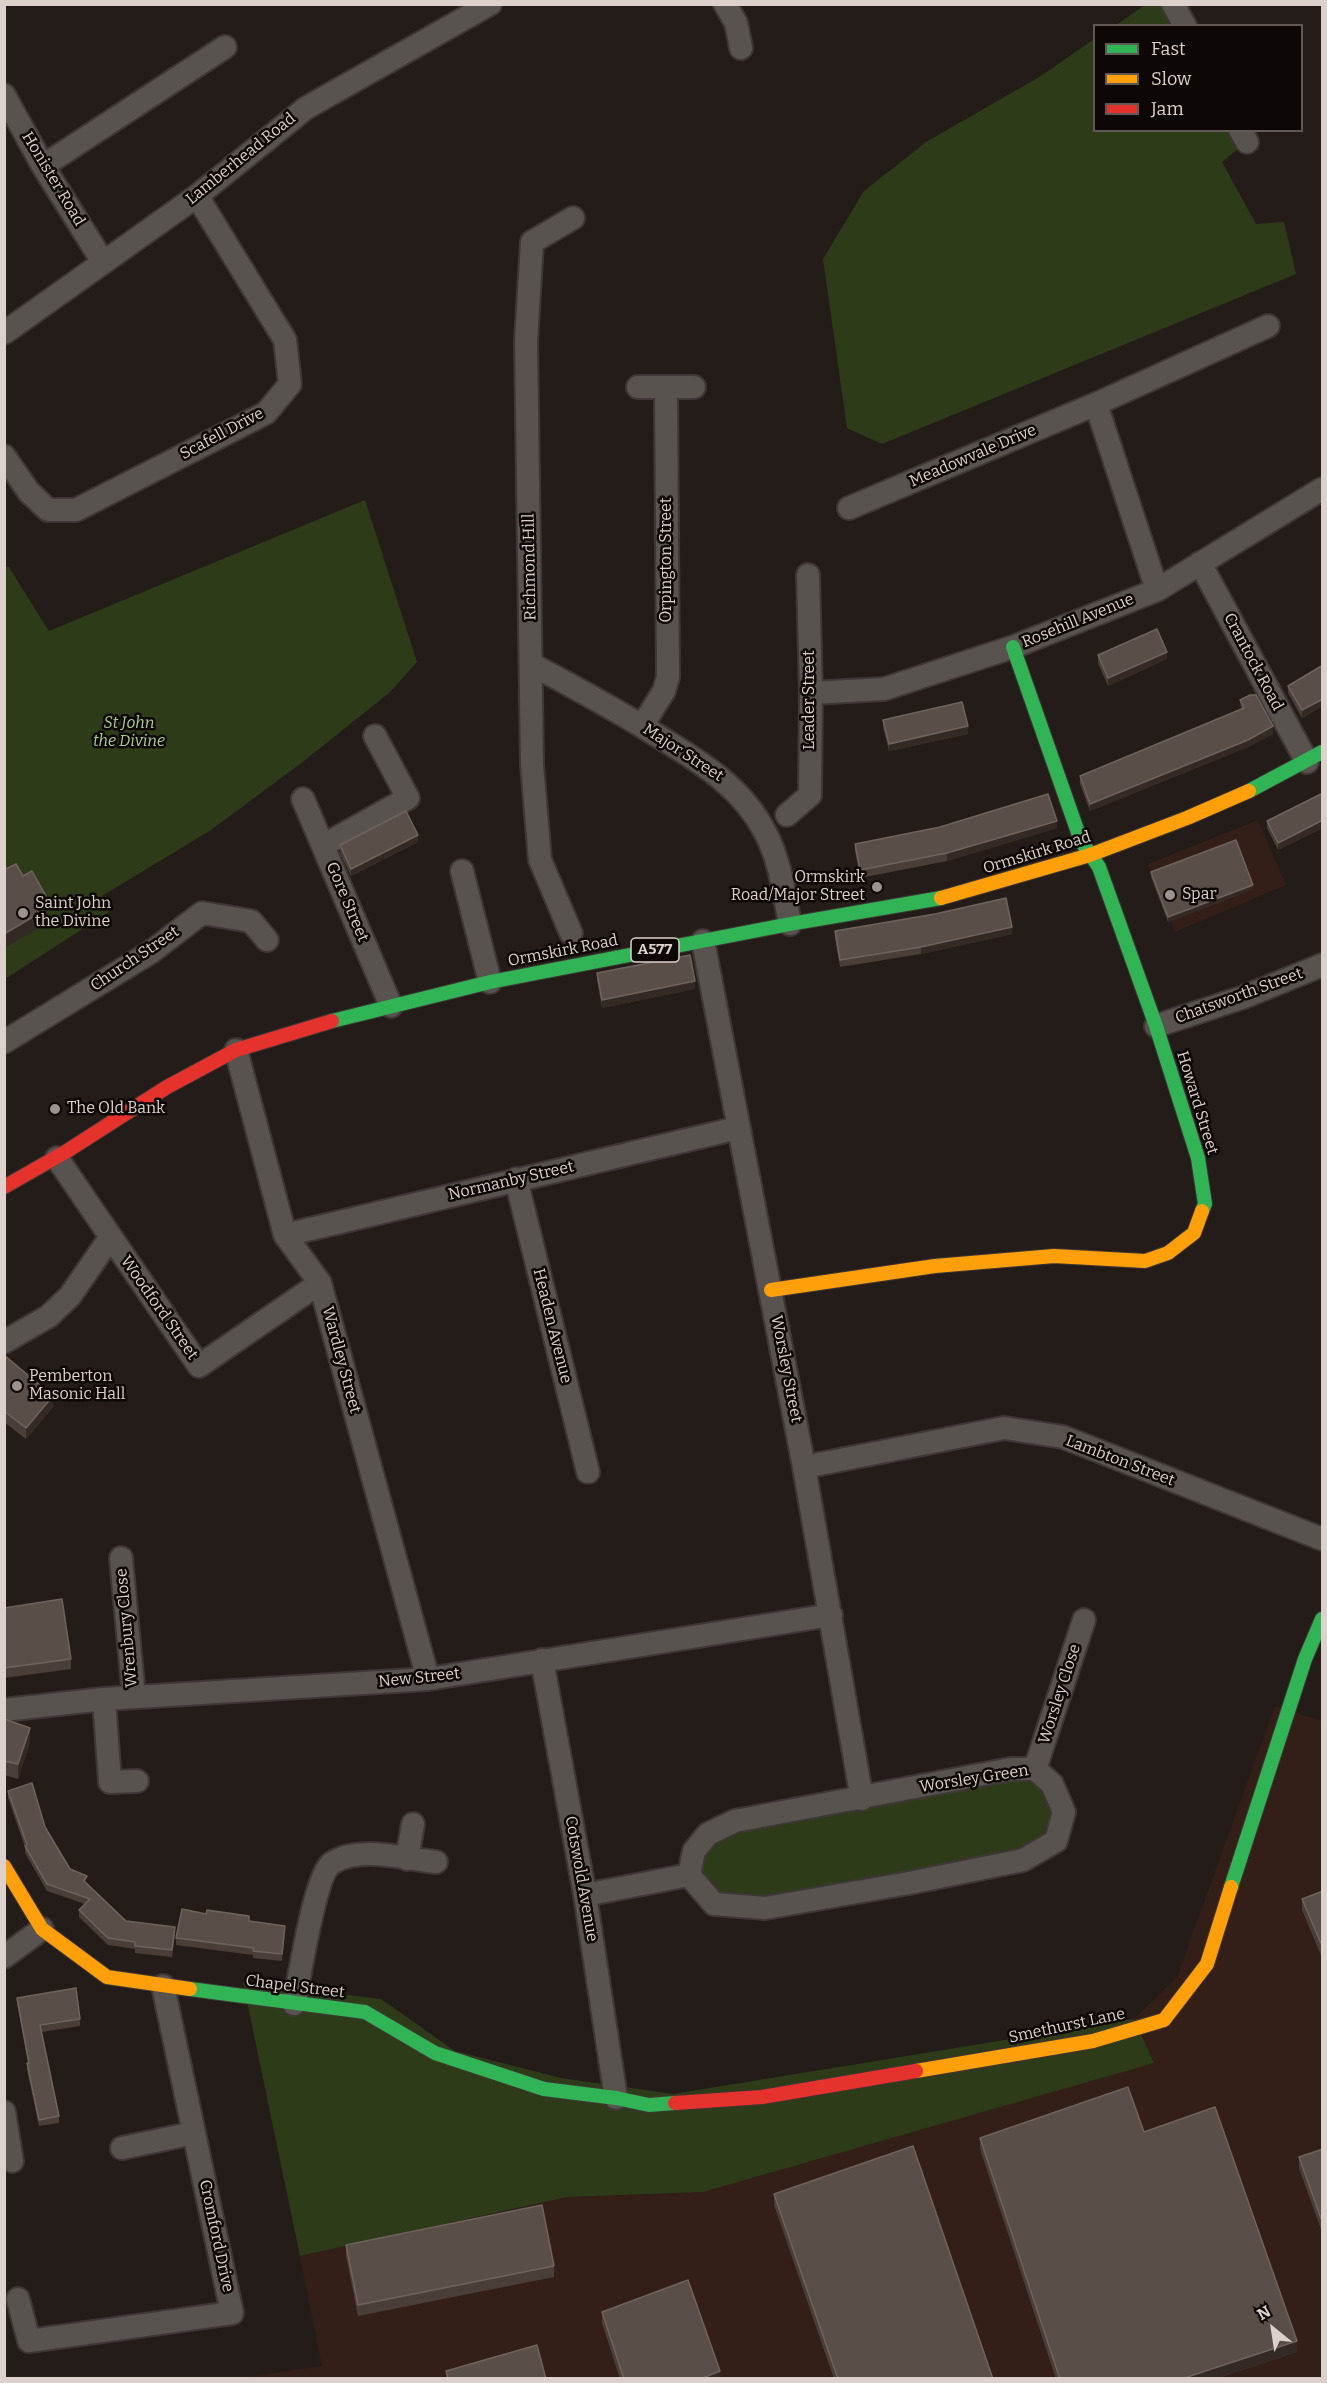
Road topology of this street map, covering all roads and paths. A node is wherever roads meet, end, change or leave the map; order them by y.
1 (490, 4) edge
2 (726, 4) edge
3 (1173, 4) edge
4 (466, 10) edge
5 (1184, 24) edge
6 (225, 47) dead end
7 (741, 48) dead end
8 (4, 95) edge
9 (43, 166) junction
10 (197, 196) junction
11 (573, 218) dead end
12 (103, 262) junction
13 (1268, 326) dead end
14 (4, 333) edge
15 (638, 387) dead end
16 (666, 387) junction
17 (694, 387) dead end
18 (1096, 404) junction
19 (4, 456) edge
20 (1323, 489) edge
21 (849, 508) dead end
22 (1200, 563) junction
23 (808, 575) dead end
24 (1156, 590) junction
25 (1013, 646) junction
26 (531, 664) junction
27 (812, 693) junction
28 (642, 726) junction
29 (375, 736) dead end
30 (1315, 757) edge
31 (303, 799) dead end
32 (787, 815) dead end
33 (324, 845) junction
34 (1090, 855) junction
35 (462, 871) dead end
36 (790, 924) junction
37 (571, 933) dead end
38 (267, 940) dead end
39 (703, 941) junction
40 (1323, 965) edge
41 (490, 982) junction
42 (391, 1006) junction
43 (1156, 1026) junction
44 (4, 1042) edge
45 (236, 1050) junction
46 (738, 1128) junction
47 (57, 1158) junction
48 (516, 1179) junction
49 (4, 1187) edge
50 (285, 1235) junction
51 (110, 1238) junction
52 (320, 1282) junction
53 (771, 1290) junction
54 (4, 1342) edge
55 (804, 1467) junction
56 (588, 1472) dead end
57 (1323, 1539) edge
58 (121, 1558) dead end
59 (831, 1615) junction
60 (1323, 1619) edge
61 (1084, 1620) dead end
62 (542, 1660) junction
63 (1314, 1662) edge
64 (428, 1679) junction
65 (134, 1697) junction
66 (104, 1699) junction
67 (4, 1710) edge
68 (1035, 1768) junction
69 (137, 1781) dead end
70 (862, 1799) junction
71 (412, 1824) dead end
72 (406, 1859) junction
73 (436, 1862) dead end
74 (4, 1866) edge
75 (689, 1875) junction
76 (585, 1895) junction
77 (42, 1929) junction
78 (4, 1957) edge
79 (163, 1986) junction
80 (294, 2004) junction
81 (616, 2098) junction
82 (4, 2112) edge
83 (194, 2133) junction
84 (122, 2148) dead end
85 (12, 2161) dead end
86 (18, 2299) dead end

1 - 4 street, Lamberhead Road
2 - 7 street
3 - 5 street
4 - 10 street, Lamberhead Road
6 - 9 street
8 - 9 street, Honister Road
9 - 12 street, Honister Road
10 - 12 street, Lamberhead Road
10 - 19 street, Scafell Drive
11 - 26 street, Richmond Hill
12 - 14 street, Lamberhead Road
13 - 18 street, Meadowvale Drive
15 - 16 street
16 - 17 street
16 - 28 street, Orpington Street
18 - 21 street, Meadowvale Drive
18 - 24 street
20 - 22 street, Rosehill Avenue
22 - 24 street, Rosehill Avenue
22 - 30 street, Crantock Road
23 - 27 street, Leader Street
24 - 25 street, Rosehill Avenue
25 - 27 street, Rosehill Avenue
25 - 34 main road, Howard Street
26 - 28 street, Major Street
26 - 37 street, Richmond Hill
27 - 32 street, Leader Street
28 - 36 street, Major Street
29 - 33 street
30 - 34 main road, Ormskirk Road / A577
31 - 33 street, Gore Street
33 - 42 street, Gore Street
34 - 36 main road, Ormskirk Road / A577
34 - 43 main road, Howard Street
35 - 41 street
36 - 39 main road, Ormskirk Road / A577
38 - 44 street, Church Street
39 - 41 main road, Ormskirk Road / A577
39 - 46 street, Worsley Street
40 - 43 street, Chatsworth Street
41 - 42 main road, Ormskirk Road / A577
42 - 45 main road, Ormskirk Road / A577
43 - 53 main road, Howard Street
45 - 47 main road, Ormskirk Road / A577
45 - 50 street, Wardley Street
46 - 48 street, Normanby Street
46 - 53 street, Worsley Street
47 - 49 main road, Ormskirk Road / A577
47 - 51 street, Woodford Street
48 - 50 street, Normanby Street
48 - 56 street, Headen Avenue
50 - 52 street, Wardley Street
51 - 52 street, Woodford Street
51 - 54 street
52 - 64 street, Wardley Street
53 - 55 street, Worsley Street
55 - 57 street, Lambton Street
55 - 59 street, Worsley Street
58 - 65 street, Wrenbury Close
59 - 62 street, New Street
59 - 70 street, Worsley Street
60 - 63 main road, Smethurst Lane
61 - 68 street, Worsley Close
62 - 64 street, New Street
62 - 76 street, Cotswold Avenue
63 - 81 main road, Smethurst Lane
64 - 65 street, New Street
65 - 66 street, New Street
66 - 67 street, New Street
66 - 69 street
68 - 70 street, Worsley Green
68 - 75 street, Worsley Green
70 - 75 street, Worsley Green
71 - 72 street
72 - 73 street
72 - 80 street
74 - 77 main road, Chapel Street
75 - 76 street
76 - 81 street, Cotswold Avenue
77 - 78 street
77 - 79 main road, Chapel Street
79 - 80 main road, Chapel Street
79 - 83 street, Cromford Drive
80 - 81 main road, Chapel Street
82 - 85 street
83 - 84 street
83 - 86 street, Cromford Drive

